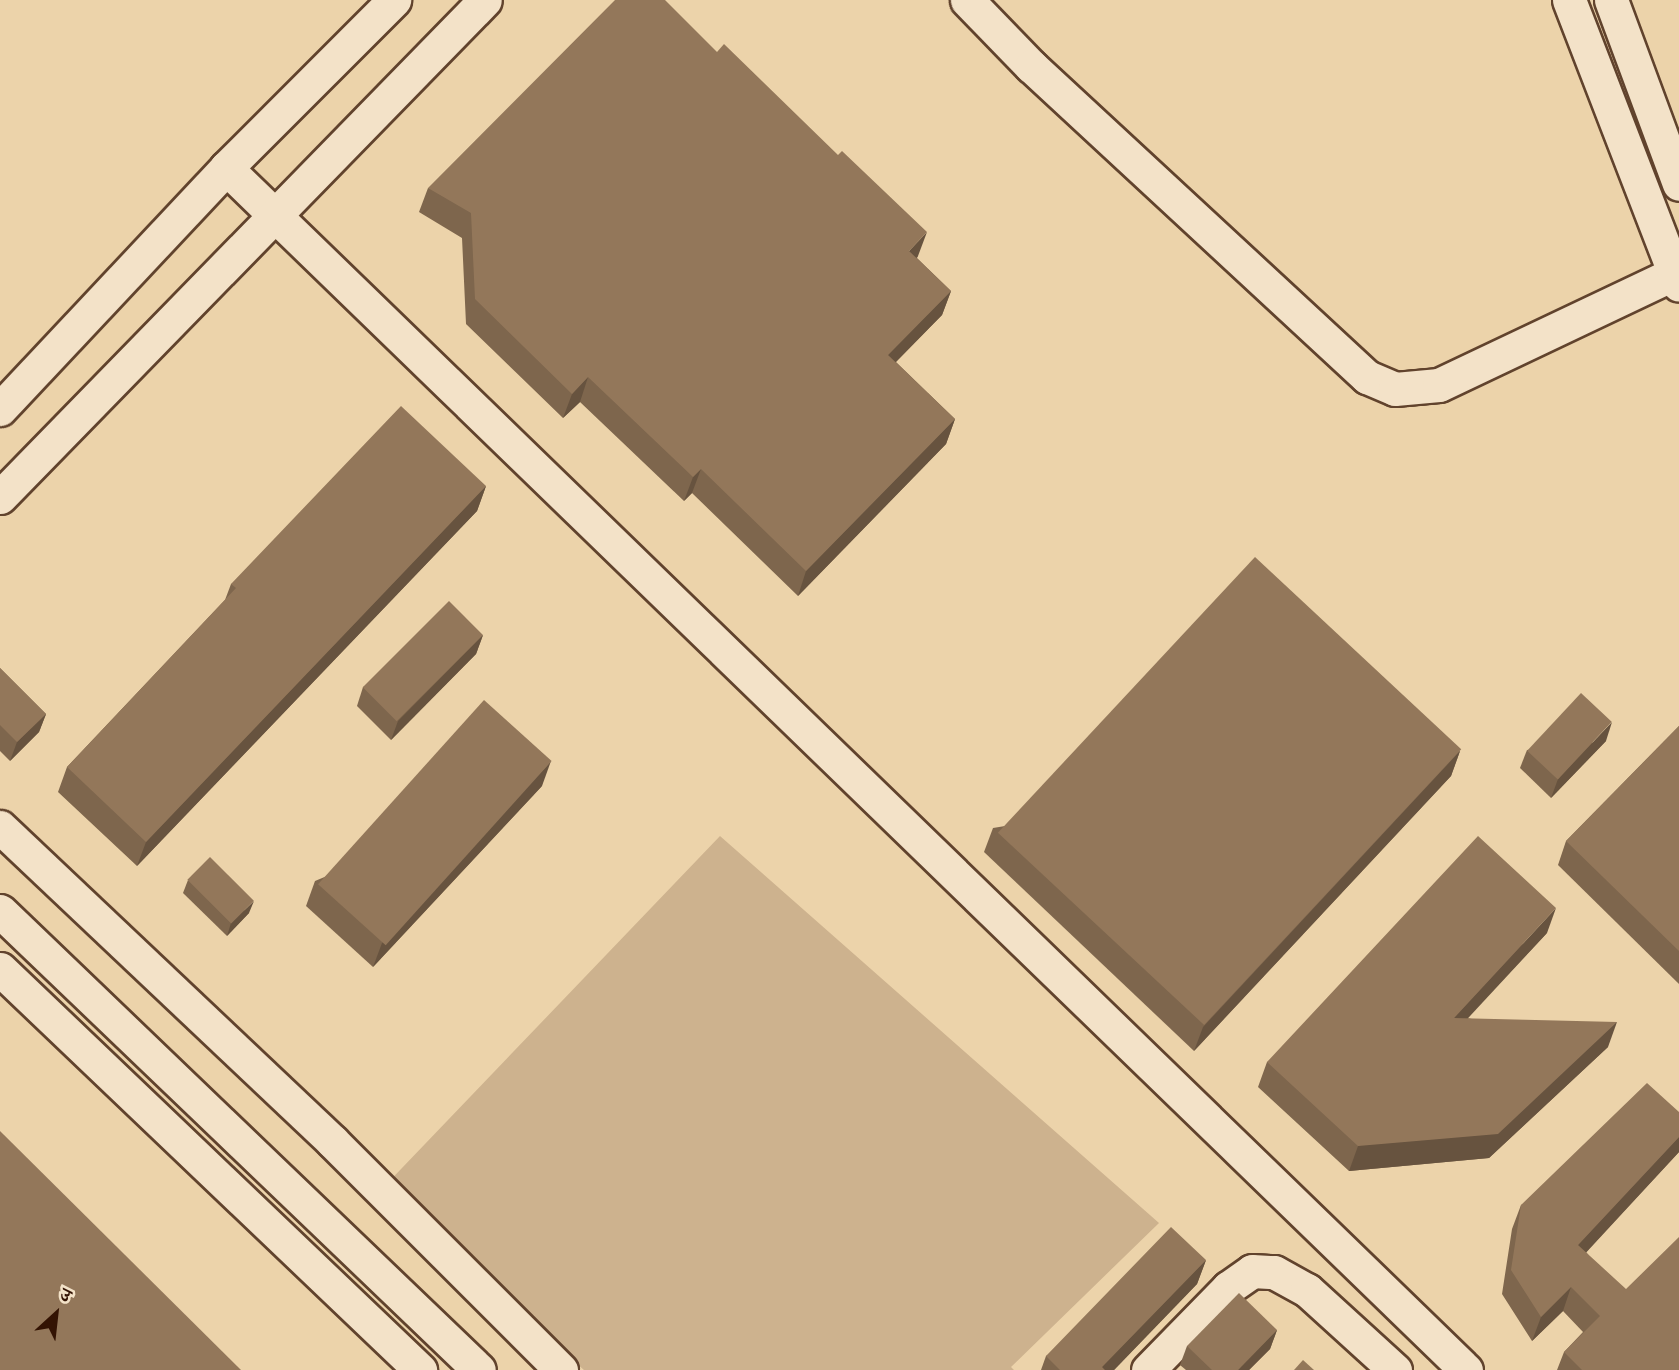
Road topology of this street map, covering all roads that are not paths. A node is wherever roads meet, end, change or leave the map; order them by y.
1 (394, 0) edge
2 (485, 0) edge
3 (967, 0) edge
4 (1569, 0) edge
5 (1611, 0) edge
6 (1669, 127) edge
7 (1626, 143) junction
8 (226, 168) junction
9 (1679, 184) edge
10 (275, 215) junction
11 (1677, 279) edge
12 (0, 409) edge
13 (0, 497) edge
14 (0, 828) edge
15 (0, 911) edge
16 (0, 969) edge
17 (420, 1370) edge
18 (479, 1370) edge
19 (561, 1370) edge
20 (1148, 1370) edge
21 (1395, 1370) edge
22 (1466, 1370) edge

1 - 8 street
2 - 10 street
3 - 11 street
4 - 7 street
5 - 6 street
6 - 7 street
6 - 9 street
7 - 11 street
8 - 10 street
8 - 12 street
10 - 13 street
10 - 22 street
14 - 19 street
15 - 18 street
16 - 17 street
20 - 21 street

